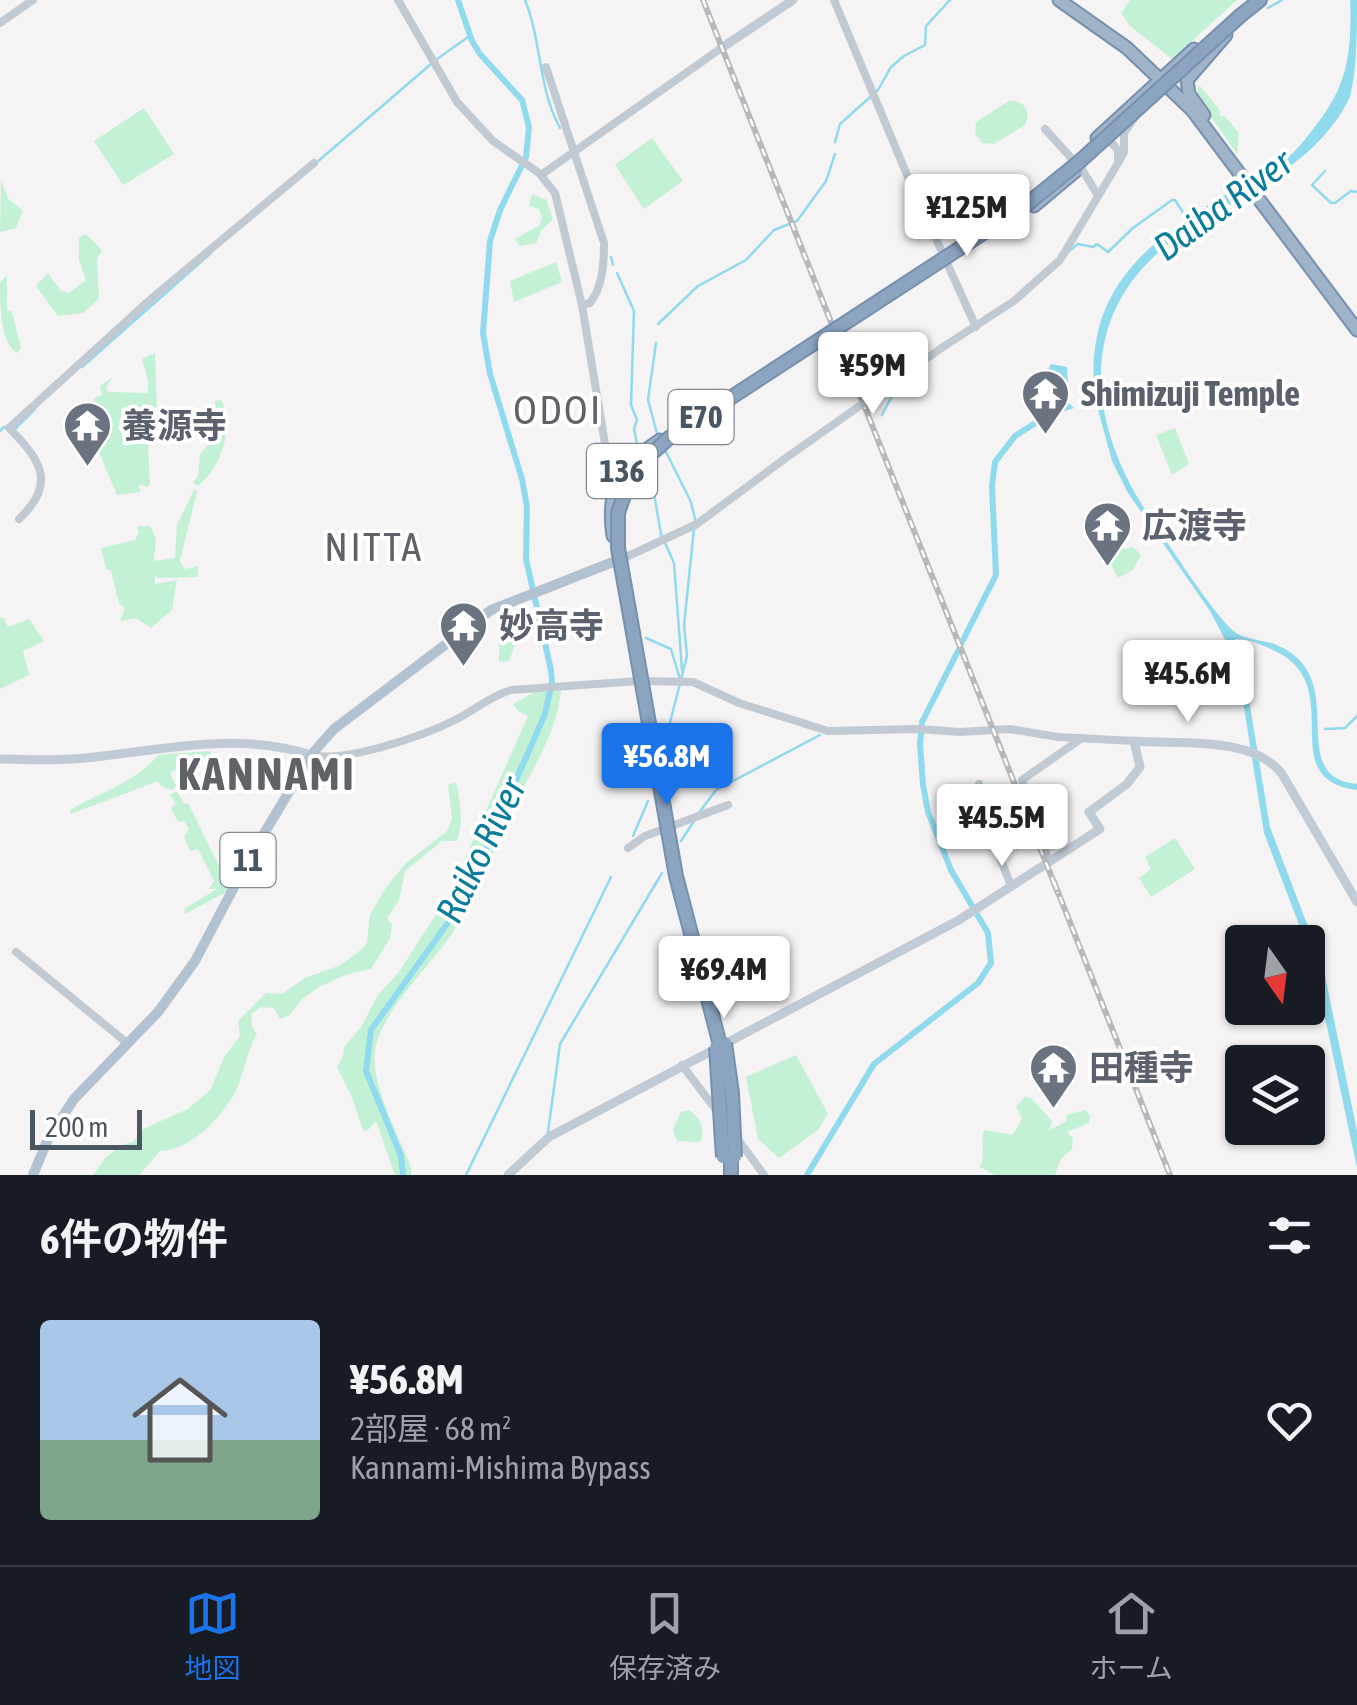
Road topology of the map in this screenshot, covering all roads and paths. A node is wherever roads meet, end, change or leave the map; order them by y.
1 (33, 0) edge
2 (398, 0) edge
3 (792, 0) edge
4 (834, 0) edge
5 (1062, 0) edge
6 (1258, 0) edge
7 (0, 23) edge
8 (1226, 35) junction
9 (720, 49) joint
10 (546, 68) dead end
11 (1167, 81) junction
12 (1135, 117) junction
13 (1206, 120) junction
14 (1045, 129) dead end
15 (1109, 140) junction
16 (1218, 141) junction
17 (574, 153) junction
18 (1118, 163) junction
19 (314, 164) dead end
20 (1076, 164) junction
21 (538, 172) junction
22 (1097, 194) junction
23 (947, 258) junction
24 (582, 305) junction
25 (868, 308) dead end
26 (976, 327) junction
27 (1357, 328) edge
28 (798, 354) dead end
29 (623, 474) junction
30 (19, 519) dead end
31 (620, 559) junction
32 (643, 681) junction
33 (1082, 738) junction
34 (1134, 742) junction
35 (310, 756) junction
36 (0, 759) edge
37 (978, 784) dead end
38 (728, 805) dead end
39 (668, 827) junction
40 (628, 848) dead end
41 (1050, 862) junction
42 (1012, 886) junction
43 (1357, 902) edge
44 (16, 952) dead end
45 (127, 1043) junction
46 (721, 1045) junction
47 (682, 1065) junction
48 (729, 1157) junction
49 (33, 1175) edge
50 (508, 1175) edge
51 (729, 1175) edge
52 (764, 1175) edge

1 - 7 street
2 - 21 street
3 - 9 main road
4 - 23 street
5 - 11 highway
6 - 8 highway
6 - 11 highway
6 - 48 highway, E70, bridge
8 - 11 highway
8 - 13 highway
9 - 17 street
10 - 17 street
11 - 12 highway
11 - 13 highway
11 - 16 highway
11 - 20 highway
12 - 15 highway
12 - 18 street
13 - 16 highway
14 - 20 street
15 - 18 street
15 - 20 highway
16 - 27 highway
17 - 21 street
17 - 24 street
18 - 22 street
19 - 30 street
20 - 22 street
20 - 23 highway
21 - 24 street
22 - 26 street
23 - 25 highway
23 - 26 street
24 - 29 street
26 - 31 street, bridge
28 - 29 highway, 136
29 - 31 highway, 136
31 - 32 highway, 136
31 - 35 main road, 11
32 - 33 street
32 - 35 street
32 - 39 highway, 136
33 - 34 street
33 - 41 street
34 - 41 main road
34 - 43 main road
35 - 36 main road
35 - 45 main road, 11
37 - 42 street
38 - 39 street
39 - 40 street
39 - 46 highway, 136
41 - 42 main road
42 - 46 main road
44 - 45 street
45 - 49 main road, 11
46 - 47 main road
46 - 48 highway, bridge
47 - 50 main road
47 - 52 street
48 - 51 highway

